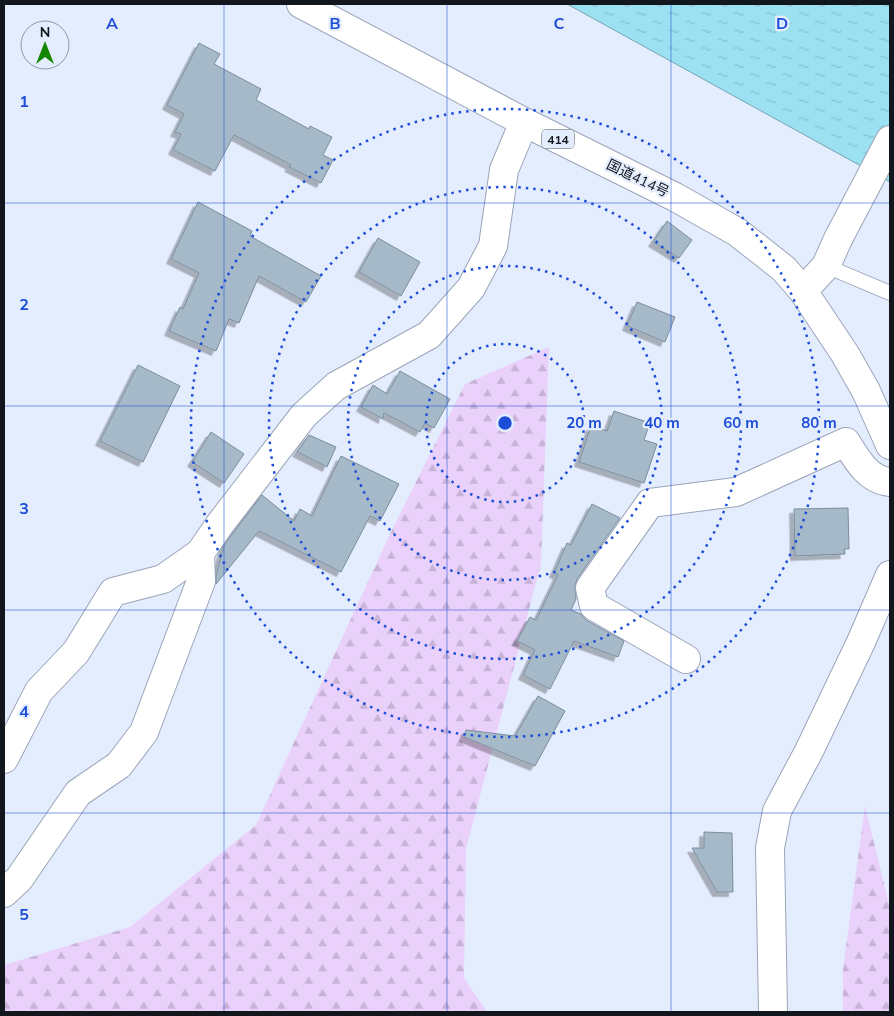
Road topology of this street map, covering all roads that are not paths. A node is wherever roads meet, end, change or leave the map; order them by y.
1 (301, 4) edge
2 (524, 122) junction
3 (890, 140) edge
4 (826, 266) junction
5 (803, 291) junction
6 (890, 293) edge
7 (890, 445) edge
8 (890, 482) edge
9 (200, 553) junction
10 (890, 575) edge
11 (686, 659) dead end
12 (4, 759) edge
13 (4, 893) edge
14 (773, 1012) edge

1 - 2 main road, 国道414号 / 414
2 - 5 main road, 国道414号 / 414
2 - 9 main road
3 - 4 main road
4 - 5 main road
4 - 6 lane
5 - 7 main road, 国道414号 / 414
8 - 11 main road
9 - 12 main road
9 - 13 main road
10 - 14 main road

